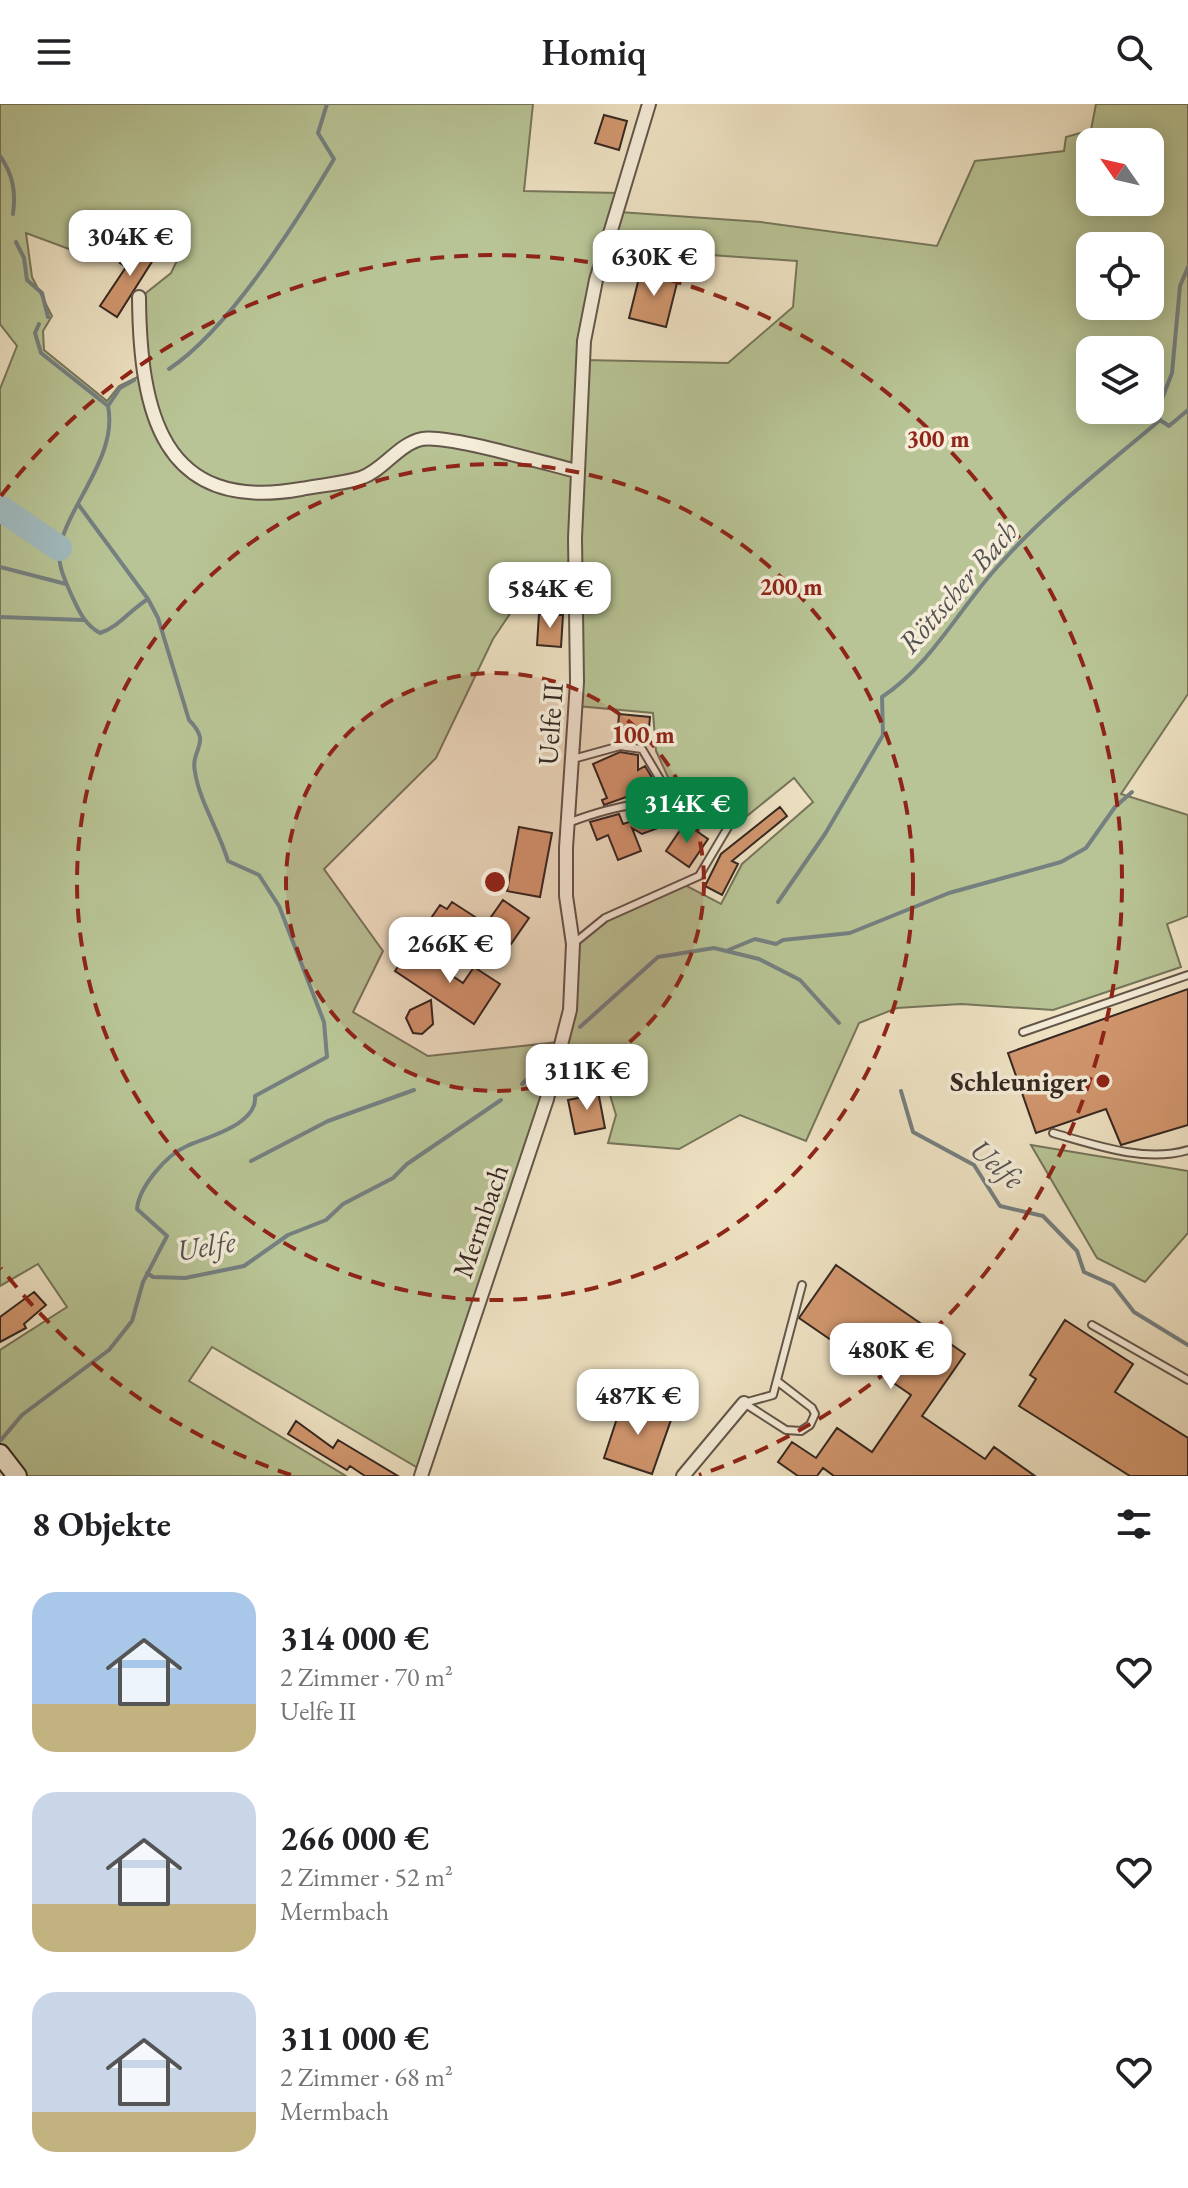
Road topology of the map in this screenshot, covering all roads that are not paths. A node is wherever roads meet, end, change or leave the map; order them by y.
1 (649, 104) edge
2 (139, 297) dead end
3 (577, 471) junction
4 (571, 759) junction
5 (673, 801) junction
6 (568, 823) junction
7 (573, 944) junction
8 (1188, 975) edge
9 (572, 979) joint
10 (1023, 1032) dead end
11 (1053, 1133) dead end
12 (1188, 1150) edge
13 (802, 1285) dead end
14 (1092, 1325) dead end
15 (1188, 1380) edge
16 (777, 1381) junction
17 (744, 1403) junction
18 (0, 1454) edge
19 (17, 1476) edge
20 (421, 1476) edge
21 (683, 1476) edge

1 - 3 street, Uelfe II
2 - 3 street
3 - 4 street, Uelfe II
4 - 5 lane
4 - 6 street, Uelfe II
5 - 6 lane
5 - 7 lane
6 - 7 street, Uelfe II
7 - 9 street, Uelfe II
8 - 10 lane
9 - 20 street, Mermbach
11 - 12 lane
13 - 16 lane
14 - 15 lane
16 - 17 lane
16 - 17 lane
17 - 21 street
18 - 19 street

